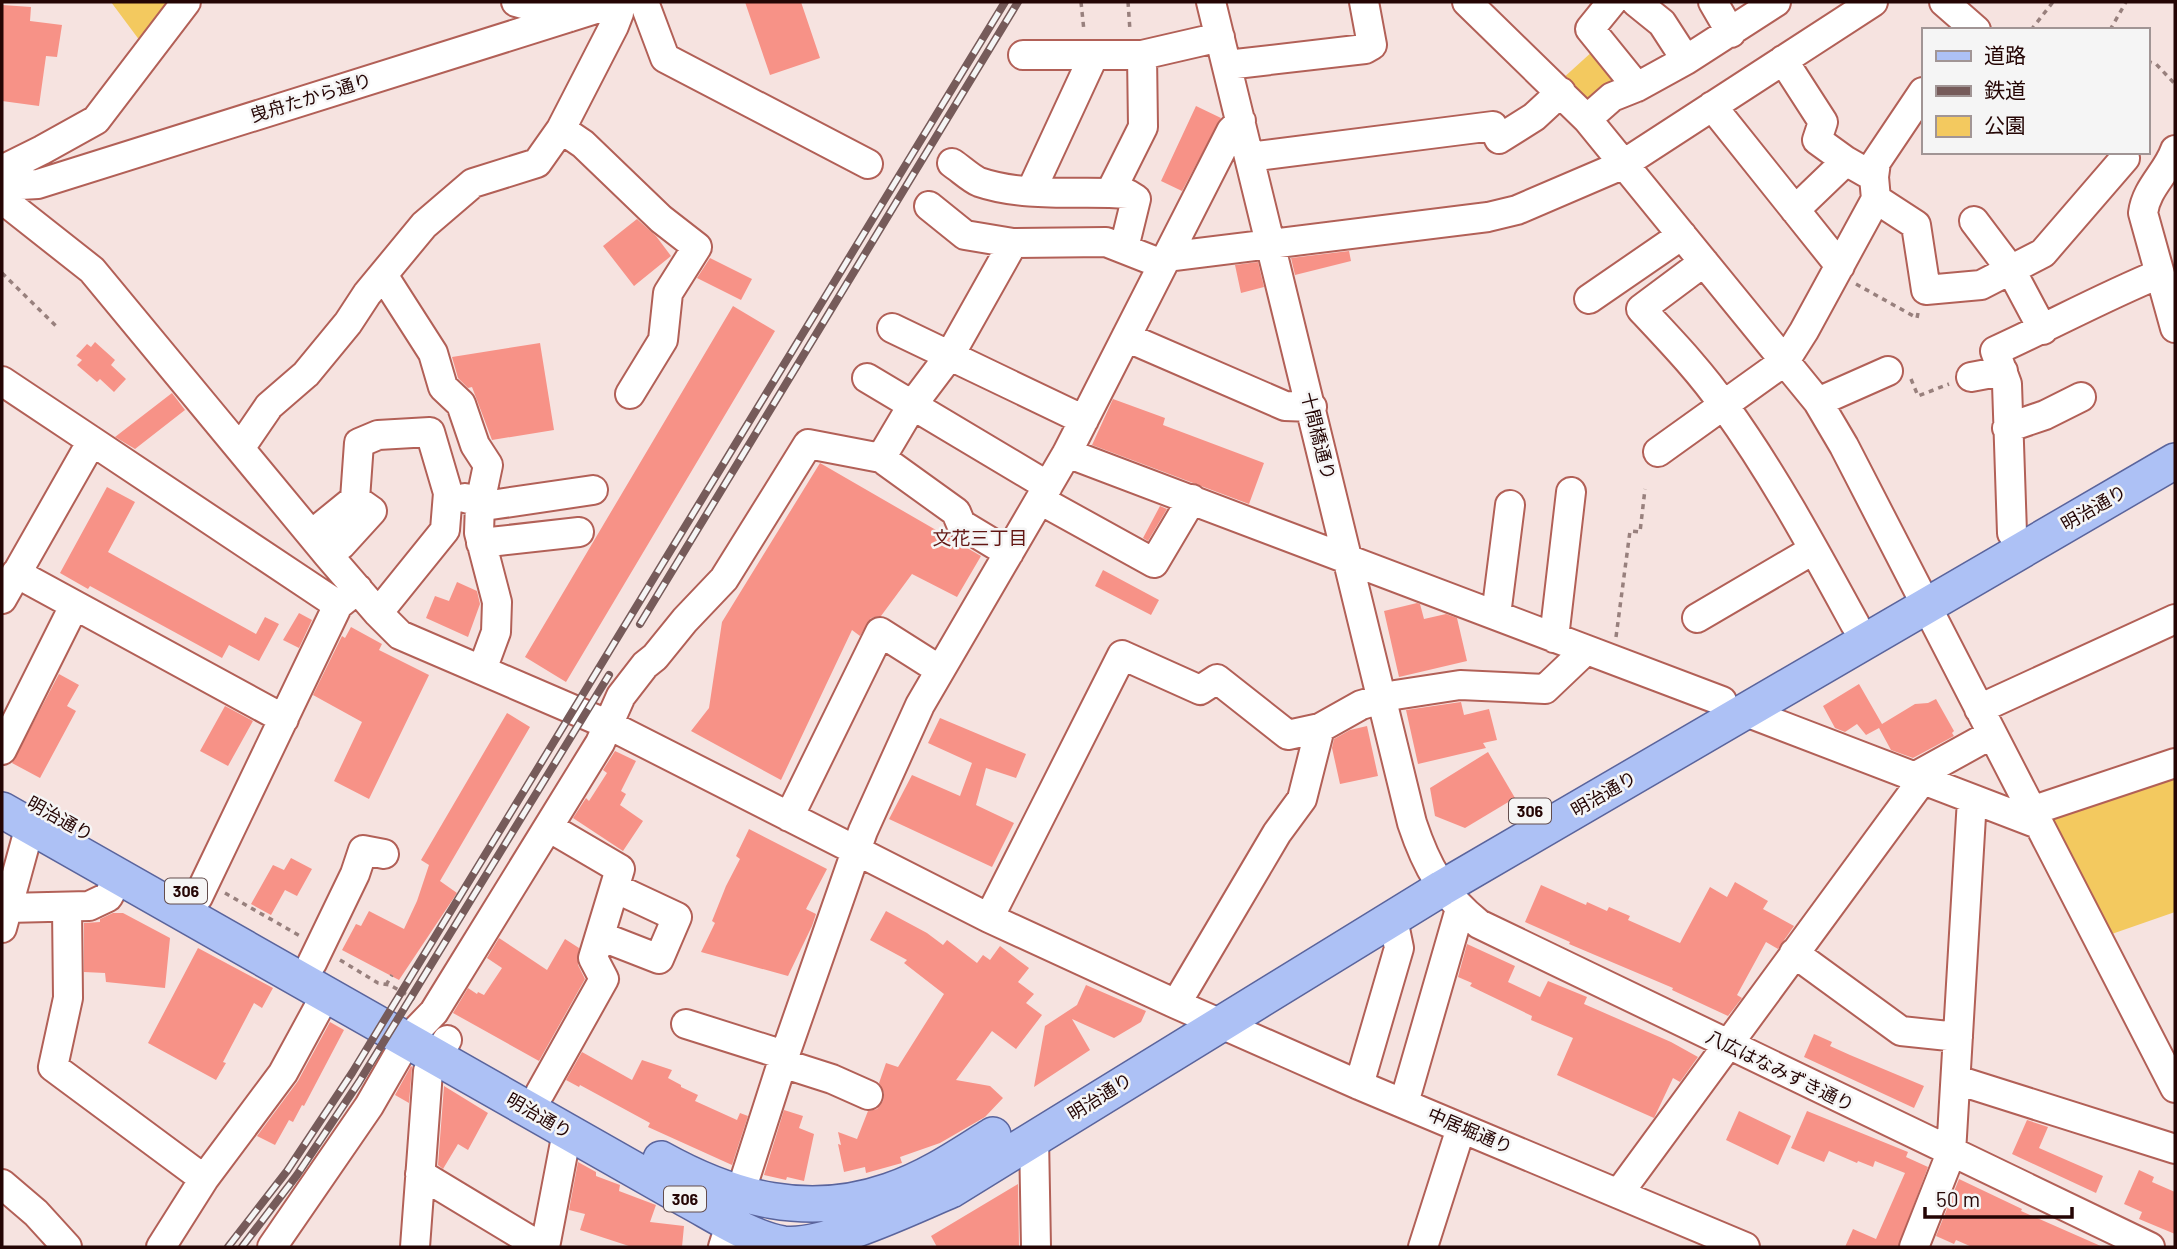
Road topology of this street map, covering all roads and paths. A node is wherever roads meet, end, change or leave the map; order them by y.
1 (186, 2) edge
2 (516, 2) edge
3 (617, 2) edge
4 (644, 2) edge
5 (1082, 2) edge
6 (1128, 2) edge
7 (1211, 2) edge
8 (1364, 2) edge
9 (1467, 2) edge
10 (1612, 2) edge
11 (1636, 2) edge
12 (1713, 2) edge
13 (1776, 2) edge
14 (1873, 2) edge
15 (1944, 2) edge
16 (2053, 2) edge
17 (2126, 2) edge
18 (570, 17) junction
19 (1970, 28) edge
20 (2033, 28) edge
21 (2111, 28) edge
22 (1731, 33) junction
23 (1220, 37) junction
24 (1023, 55) dead end
25 (1090, 55) junction
26 (1137, 55) junction
27 (1686, 60) junction
28 (1783, 60) junction
29 (2149, 62) edge
30 (1227, 65) junction
31 (2175, 84) edge
32 (1637, 87) junction
33 (1561, 92) junction
34 (1922, 93) edge
35 (1712, 106) junction
36 (1587, 119) junction
37 (1241, 121) junction
38 (561, 130) junction
39 (2175, 150) edge
40 (2122, 155) edge
41 (1249, 157) junction
42 (1846, 161) junction
43 (953, 163) dead end
44 (868, 164) dead end
45 (1622, 165) junction
46 (2, 170) edge
47 (2, 186) edge
48 (1875, 188) junction
49 (2165, 188) edge
50 (1031, 191) junction
51 (1110, 193) junction
52 (2, 199) edge
53 (929, 206) dead end
54 (1795, 210) junction
55 (1974, 220) dead end
56 (1682, 235) junction
57 (1013, 243) junction
58 (1271, 245) junction
59 (1124, 248) junction
60 (1164, 260) junction
61 (1704, 261) junction
62 (1838, 270) junction
63 (2011, 270) junction
64 (2, 273) edge
65 (2159, 274) junction
66 (383, 275) junction
67 (1926, 290) junction
68 (1589, 299) dead end
69 (2173, 321) edge
70 (892, 328) dead end
71 (59, 329) dead end
72 (2043, 330) junction
73 (1126, 337) junction
74 (950, 355) junction
75 (1785, 361) junction
76 (1888, 371) joint
77 (2003, 371) junction
78 (1971, 377) joint
79 (867, 378) dead end
80 (2, 381) edge
81 (630, 394) dead end
82 (2081, 397) dead end
83 (1818, 402) junction
84 (913, 404) junction
85 (1724, 405) junction
86 (1311, 407) junction
87 (1084, 420) junction
88 (2007, 428) junction
89 (2175, 439) edge
90 (92, 441) junction
91 (241, 447) junction
92 (1658, 452) dead end
93 (1067, 453) junction
94 (881, 458) junction
95 (2175, 461) edge
96 (1645, 489) dead end
97 (593, 490) dead end
98 (1571, 492) dead end
99 (1044, 493) junction
100 (448, 494) junction
101 (1192, 499) junction
102 (480, 503) junction
103 (1510, 505) dead end
104 (579, 532) dead end
105 (2012, 533) junction
106 (481, 543) junction
107 (320, 544) junction
108 (1813, 550) junction
109 (1009, 554) junction
110 (1348, 559) junction
111 (8, 582) edge
112 (348, 597) junction
113 (1922, 597) junction
114 (74, 606) junction
115 (378, 613) junction
116 (1496, 615) junction
117 (1697, 618) dead end
118 (2175, 619) edge
119 (1855, 624) junction
120 (1554, 638) junction
121 (1598, 655) junction
122 (482, 670) junction
123 (940, 670) junction
124 (1381, 699) junction
125 (1734, 707) junction
126 (284, 719) junction
127 (1985, 722) junction
128 (609, 725) junction
129 (1320, 728) junction
130 (2, 750) edge
131 (2175, 763) edge
132 (1919, 777) junction
133 (2, 786) edge
134 (1972, 799) junction
135 (789, 817) junction
136 (2035, 817) junction
137 (16, 818) edge
138 (550, 828) junction
139 (856, 851) junction
140 (384, 854) dead end
141 (119, 877) junction
142 (615, 888) junction
143 (1444, 889) junction
144 (198, 897) junction
145 (67, 908) junction
146 (4, 918) edge
147 (989, 918) junction
148 (1393, 919) junction
149 (600, 936) junction
150 (1794, 953) junction
151 (391, 975) dead end
152 (319, 978) junction
153 (1197, 1013) junction
154 (686, 1024) dead end
155 (426, 1033) junction
156 (2162, 1034) edge
157 (1958, 1037) junction
158 (1728, 1045) junction
159 (783, 1059) junction
160 (1957, 1080) junction
161 (1359, 1085) junction
162 (2175, 1088) edge
163 (540, 1093) junction
164 (869, 1095) dead end
165 (1404, 1103) junction
166 (1461, 1128) junction
167 (567, 1132) junction
168 (1034, 1137) junction
169 (2175, 1149) edge
170 (1951, 1153) junction
171 (420, 1174) junction
172 (204, 1179) junction
173 (2, 1184) edge
174 (951, 1190) junction
175 (890, 1191) junction
176 (1619, 1193) junction
177 (730, 1221) edge
178 (1699, 1239) edge
179 (779, 1246) edge
180 (67, 1247) edge
181 (161, 1247) edge
182 (272, 1247) edge
183 (415, 1247) edge
184 (543, 1247) edge
185 (848, 1247) edge
186 (1036, 1247) edge
187 (1423, 1247) edge
188 (1745, 1247) edge
189 (1914, 1247) edge
190 (2150, 1247) edge

1 - 46 street
2 - 18 street
3 - 18 street, 曳舟たから通り
3 - 38 street
4 - 44 street
5 - 25 path
6 - 26 path
7 - 23 street, 十間橋通り
8 - 30 street
9 - 33 street
10 - 32 street
11 - 27 street
12 - 22 street
13 - 22 street
14 - 28 street
15 - 19 street
16 - 20 path
17 - 21 path
18 - 47 street, 曳舟たから通り
22 - 27 street
23 - 26 street
23 - 30 street, 十間橋通り
24 - 25 street
25 - 26 street
25 - 50 street
26 - 51 street
27 - 32 street
28 - 35 street
28 - 42 street
29 - 31 path
30 - 37 street, 十間橋通り
32 - 36 street
33 - 36 street
33 - 41 street
34 - 48 street
35 - 45 street
35 - 54 street
36 - 45 street
37 - 41 street, 十間橋通り
37 - 60 street
38 - 66 street
38 - 81 street
39 - 49 street
40 - 49 street
40 - 63 street
41 - 58 street, 十間橋通り
42 - 48 street
42 - 54 street
43 - 50 street
45 - 56 street
45 - 58 street
48 - 62 street
48 - 67 street
49 - 65 street
50 - 51 street
51 - 59 street
52 - 91 street
53 - 57 street
54 - 62 street
55 - 63 street
56 - 61 street
56 - 68 street
57 - 59 street
57 - 74 street
58 - 60 street
58 - 86 street, 十間橋通り
59 - 60 street
60 - 73 street
61 - 75 street
61 - 85 street
62 - 67 path
62 - 75 street
63 - 67 street
63 - 72 street
64 - 71 path
65 - 69 street
65 - 72 street
66 - 91 street
66 - 102 street
70 - 74 street
72 - 77 street
73 - 86 street
73 - 87 street
74 - 84 street
74 - 87 street
75 - 83 street
75 - 85 street
76 - 78 path
76 - 83 street
77 - 78 street
77 - 88 street
79 - 84 street
80 - 90 street
82 - 88 street
83 - 113 street
84 - 94 street
84 - 99 street
85 - 92 street
85 - 108 street
86 - 110 street, 十間橋通り
87 - 93 street
88 - 105 street
89 - 105 main road, 明治通り / 306
90 - 111 street
90 - 112 street
91 - 107 street
93 - 99 street
93 - 101 street
94 - 109 street
94 - 128 street
95 - 113 main road, 明治通り / 306
96 - 121 path
97 - 102 street
98 - 120 street
99 - 101 street
99 - 109 street
100 - 102 street
100 - 107 street
100 - 115 street
101 - 110 street
102 - 106 street
103 - 116 street
104 - 106 street
105 - 113 main road, 明治通り / 306
106 - 122 street
107 - 112 street
108 - 117 street
108 - 119 street
109 - 123 street
110 - 116 street
110 - 124 street, 十間橋通り
111 - 114 street
112 - 115 street, 中居堀通り
112 - 126 street
113 - 119 main road, 明治通り / 306
113 - 125 main road, 明治通り / 306
113 - 127 street
114 - 126 street
114 - 130 street
115 - 122 street, 中居堀通り
116 - 120 street
118 - 127 street
119 - 125 main road, 明治通り / 306
120 - 121 street
121 - 124 street
121 - 125 street
122 - 128 street, 中居堀通り
123 - 135 street
123 - 139 street
124 - 129 street
124 - 143 street, 十間橋通り
125 - 132 street
125 - 143 main road, 明治通り / 306
126 - 144 street
127 - 132 street
127 - 136 street
128 - 135 street, 中居堀通り
128 - 138 street
129 - 147 street
129 - 153 street
131 - 136 street
132 - 134 street
132 - 150 street
133 - 144 main road, 明治通り / 306
134 - 136 street
134 - 157 street
135 - 139 street, 中居堀通り
136 - 156 street
137 - 141 main road, 明治通り / 306
137 - 146 street
138 - 142 street
138 - 155 street
139 - 147 street, 中居堀通り
139 - 159 street
140 - 152 street
141 - 145 street
141 - 152 main road, 明治通り / 306
142 - 149 street
142 - 149 street
143 - 148 main road, 明治通り / 306
143 - 153 main road, 明治通り / 306
143 - 158 street, 八広はなみずき通り
143 - 165 street
144 - 152 main road, 明治通り / 306
145 - 146 street
145 - 172 street
147 - 153 street, 中居堀通り
148 - 153 main road, 明治通り / 306
148 - 161 street
149 - 163 street
150 - 157 street
150 - 158 street
151 - 155 path
152 - 155 main road, 明治通り / 306
152 - 172 street
153 - 161 street, 中居堀通り
153 - 168 main road, 明治通り / 306
153 - 175 main road, 明治通り / 306
154 - 159 street
155 - 163 main road, 明治通り / 306
155 - 167 main road, 明治通り / 306
155 - 171 street
155 - 182 street
156 - 162 street
157 - 160 street
158 - 170 street, 八広はなみずき通り
158 - 176 street
159 - 164 street
159 - 177 street
160 - 169 street
160 - 170 street
161 - 165 street, 中居堀通り
163 - 177 main road, 明治通り / 306
165 - 166 street, 中居堀通り
166 - 176 street, 中居堀通り
166 - 187 street
167 - 177 main road, 明治通り / 306
167 - 184 street
168 - 174 main road, 明治通り / 306
168 - 186 street
170 - 189 street
170 - 190 street, 八広はなみずき通り
171 - 183 street
171 - 184 street
172 - 181 street
173 - 180 street
174 - 179 main road, 明治通り / 306
174 - 185 main road
175 - 177 main road, 明治通り / 306
175 - 179 main road
176 - 178 street, 中居堀通り
177 - 179 main road, 明治通り / 306
178 - 188 street, 中居堀通り

